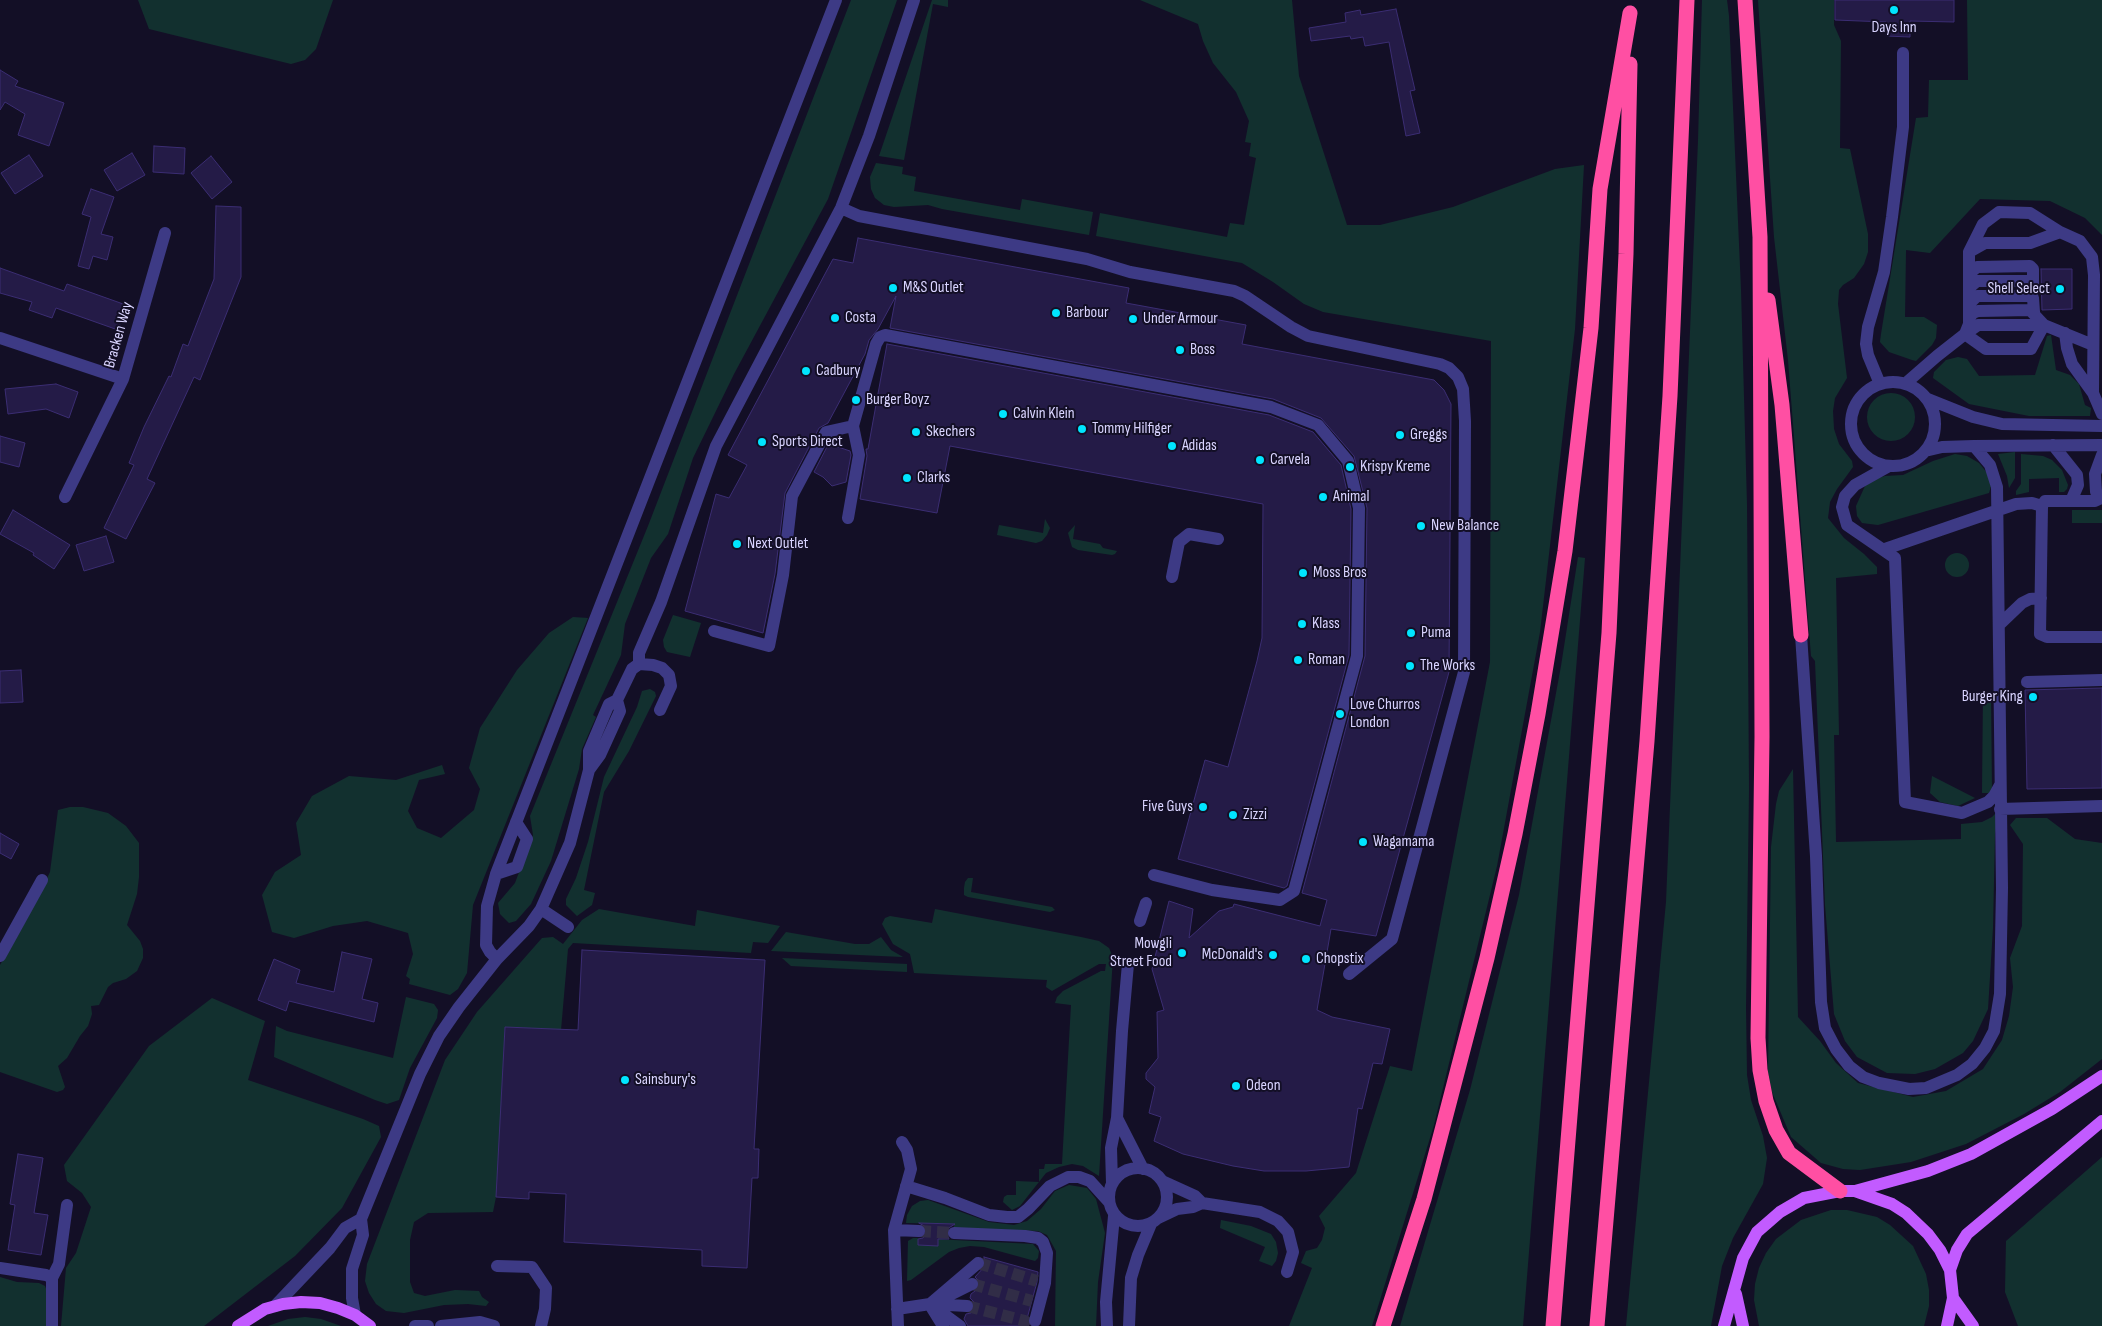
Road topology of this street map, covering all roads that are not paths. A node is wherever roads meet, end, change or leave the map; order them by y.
1 (836, 0) edge
2 (914, 0) edge
3 (1687, 0) edge
4 (1745, 0) edge
5 (1631, 6) edge
6 (1902, 53) dead end
7 (1903, 108) junction
8 (1916, 108) dead end
9 (841, 208) junction
10 (2060, 232) junction
11 (165, 233) dead end
12 (1760, 237) junction
13 (1969, 252) junction
14 (1969, 274) junction
15 (2033, 284) junction
16 (1969, 288) junction
17 (2033, 298) junction
18 (1969, 304) junction
19 (2034, 312) junction
20 (1969, 318) junction
21 (2044, 325) junction
22 (2065, 333) junction
23 (1965, 334) junction
24 (0, 338) edge
25 (2093, 346) junction
26 (123, 379) junction
27 (1906, 383) junction
28 (1880, 384) junction
29 (2093, 394) junction
30 (1928, 399) junction
31 (2102, 414) edge
32 (853, 426) junction
33 (2102, 426) edge
34 (2053, 445) junction
35 (2102, 445) edge
36 (1974, 446) junction
37 (1924, 451) junction
38 (2102, 455) edge
39 (1889, 466) junction
40 (64, 497) dead end
41 (2102, 498) edge
42 (2071, 501) junction
43 (2042, 506) junction
44 (1997, 511) junction
45 (848, 518) dead end
46 (1218, 539) dead end
47 (1885, 549) junction
48 (1172, 577) dead end
49 (2041, 598) junction
50 (1999, 625) junction
51 (714, 631) dead end
52 (1801, 635) joint
53 (2102, 637) edge
54 (639, 664) junction
55 (2102, 680) edge
56 (2027, 682) dead end
57 (660, 710) dead end
58 (2000, 785) junction
59 (2102, 806) edge
60 (2000, 808) junction
61 (1154, 875) dead end
62 (42, 880) dead end
63 (1146, 902) dead end
64 (541, 909) junction
65 (1140, 922) dead end
66 (568, 927) dead end
67 (0, 956) edge
68 (497, 959) junction
69 (1128, 964) dead end
70 (1349, 974) dead end
71 (2102, 1076) edge
72 (1117, 1118) junction
73 (2102, 1121) edge
74 (902, 1142) dead end
75 (1143, 1168) junction
76 (1162, 1181) junction
77 (1112, 1183) junction
78 (906, 1186) junction
79 (1840, 1191) junction
80 (1855, 1191) junction
81 (1109, 1202) junction
82 (1202, 1203) junction
83 (67, 1206) dead end
84 (1114, 1216) junction
85 (361, 1219) junction
86 (1155, 1221) junction
87 (894, 1230) junction
88 (919, 1231) tunnel mouth
89 (954, 1233) tunnel mouth
90 (978, 1263) dead end
91 (497, 1266) dead end
92 (0, 1268) edge
93 (1950, 1270) junction
94 (1287, 1272) dead end
95 (52, 1278) junction
96 (972, 1284) tunnel mouth
97 (1736, 1289) junction
98 (1952, 1298) junction
99 (930, 1304) junction
100 (275, 1306) junction
101 (966, 1306) tunnel mouth
102 (897, 1309) junction
103 (1035, 1311) dead end
104 (355, 1316) junction
105 (52, 1326) edge
106 (238, 1326) edge
107 (370, 1326) edge
108 (415, 1326) edge
109 (428, 1326) edge
110 (442, 1326) edge
111 (494, 1326) edge
112 (541, 1326) edge
113 (898, 1326) edge
114 (942, 1326) edge
115 (960, 1326) edge
116 (1107, 1326) edge
117 (1129, 1326) edge
118 (1383, 1326) edge
119 (1553, 1326) edge
120 (1597, 1326) edge
121 (1724, 1326) edge
122 (1743, 1326) edge
123 (1947, 1326) edge
124 (1972, 1326) edge

1 - 68 street
2 - 9 street
3 - 120 highway
4 - 12 highway
5 - 118 highway
5 - 119 highway
6 - 7 street
7 - 8 street
7 - 28 street
9 - 54 street
9 - 70 street
10 - 13 street
10 - 13 street
10 - 25 street
11 - 26 street, Bracken Way
12 - 52 highway
12 - 79 highway
13 - 14 street
14 - 15 street
14 - 16 street
15 - 16 street
15 - 17 street
16 - 18 street
17 - 18 street
17 - 19 street
18 - 20 street
19 - 20 street
19 - 21 street
20 - 23 street
21 - 22 street
21 - 23 street
21 - 23 street
22 - 25 street
22 - 29 street
23 - 27 street
24 - 26 street, Bracken Way
25 - 29 street
26 - 40 street
27 - 28 street
27 - 30 street
28 - 39 street
29 - 31 street
30 - 33 street
30 - 37 street
32 - 45 street
32 - 51 street
32 - 61 street
34 - 35 street
34 - 36 street
34 - 42 street
36 - 37 street
36 - 44 street
37 - 39 street
38 - 41 street
39 - 47 street
41 - 42 street
42 - 43 street
43 - 44 street
43 - 49 street
44 - 47 street
44 - 50 street
46 - 48 street
47 - 58 street
49 - 50 street
49 - 53 street
50 - 58 street
52 - 60 street
54 - 57 street
54 - 64 street
55 - 56 street
58 - 60 street
59 - 60 street
62 - 67 street
63 - 65 street
64 - 66 street
64 - 68 street
68 - 85 street
69 - 72 street
71 - 80 main road
72 - 75 street
72 - 77 street
73 - 93 main road
74 - 78 street
75 - 76 street
75 - 77 street
76 - 82 street
76 - 86 street
77 - 81 street
78 - 81 street
78 - 87 street
79 - 80 main road
79 - 97 main road
80 - 93 main road
81 - 84 street
82 - 86 street
82 - 94 street
83 - 95 street
84 - 86 street
84 - 116 street
85 - 100 street
85 - 104 street
86 - 117 street
87 - 88 street
87 - 102 street
89 - 103 street
90 - 99 street
91 - 112 street
92 - 95 street
93 - 98 main road
95 - 105 street
96 - 99 street
97 - 121 main road
97 - 122 main road
98 - 123 main road
98 - 124 main road
99 - 101 street
99 - 102 street
99 - 114 street
99 - 115 street
100 - 104 main road
100 - 106 main road
102 - 113 street
104 - 107 main road
108 - 109 street
110 - 111 street

